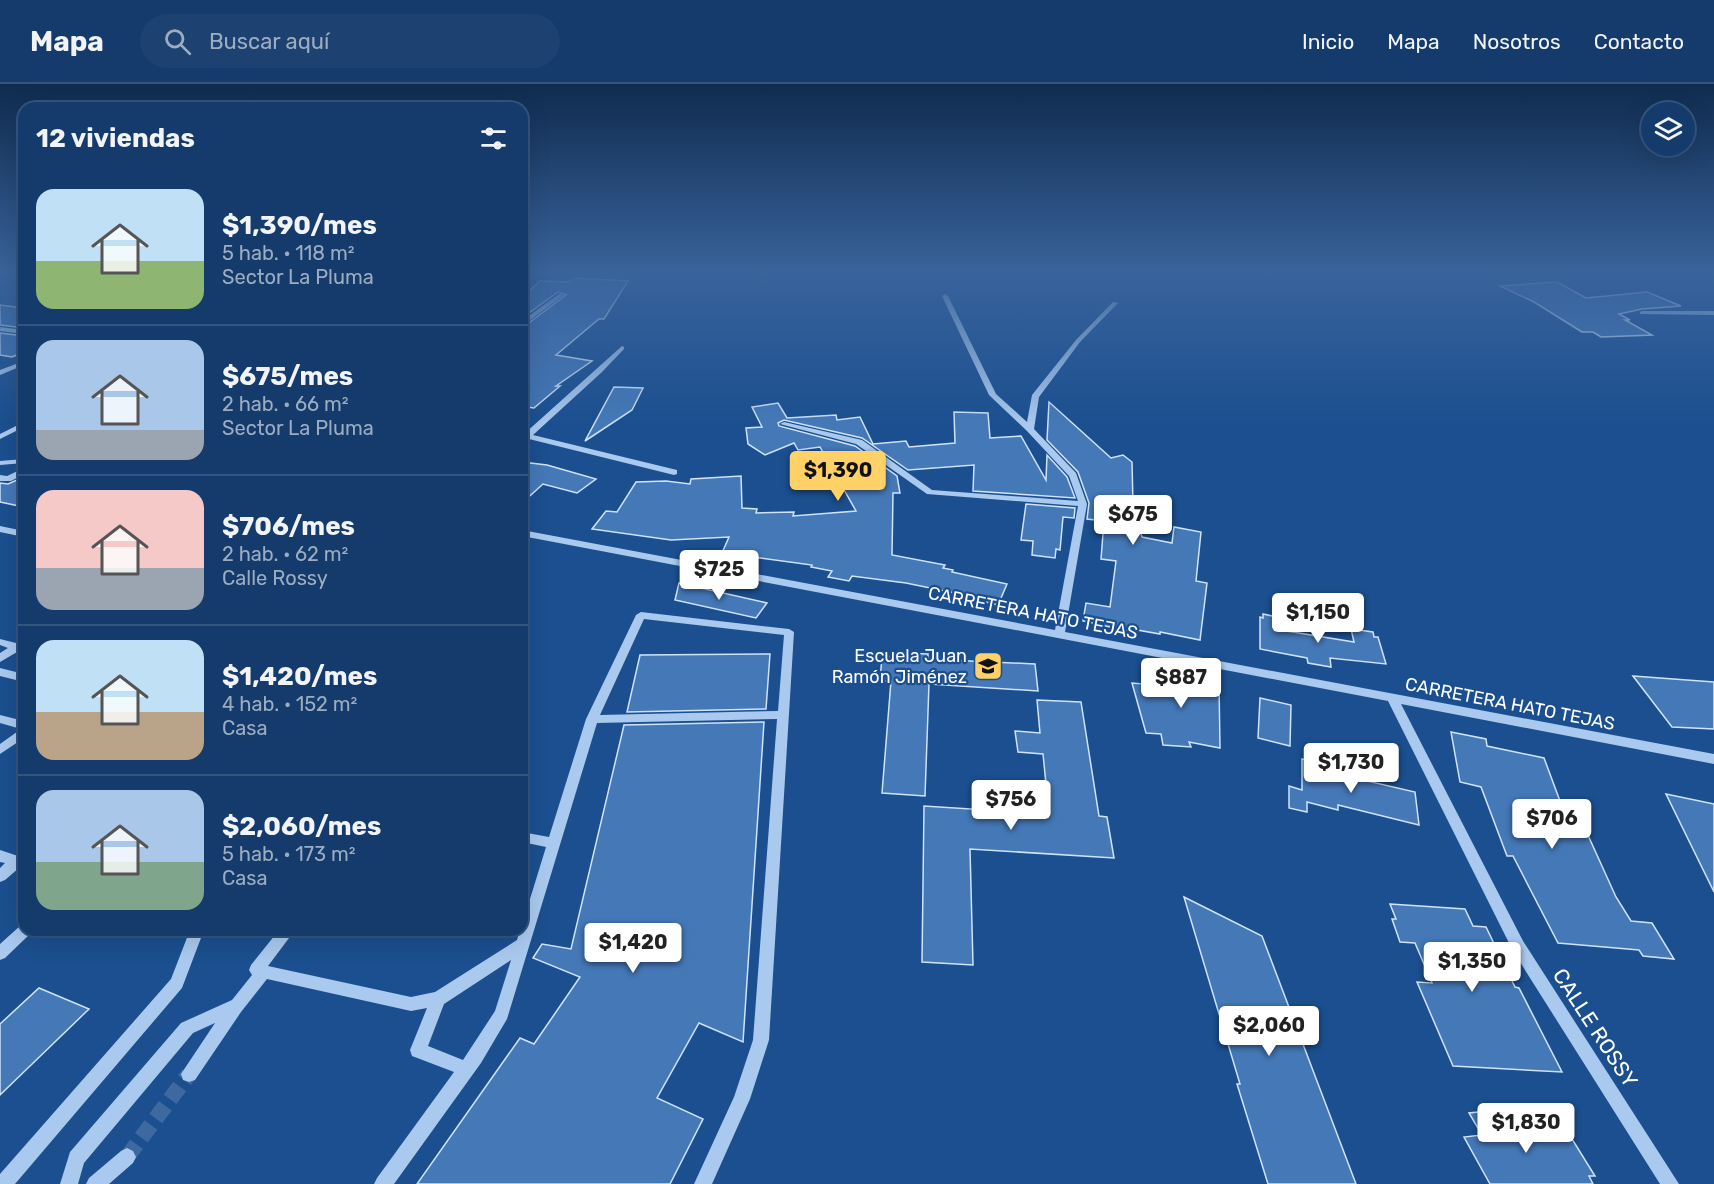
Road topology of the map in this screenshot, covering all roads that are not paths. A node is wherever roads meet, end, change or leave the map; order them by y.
1 (958, 322) edge
2 (1096, 322) edge
3 (0, 329) edge
4 (18, 331) edge
5 (622, 348) dead end
6 (18, 366) edge
7 (0, 373) edge
8 (784, 424) dead end
9 (18, 427) edge
10 (1030, 429) junction
11 (0, 430) edge
12 (10, 432) junction
13 (18, 434) edge
14 (528, 434) edge
15 (0, 437) edge
16 (528, 439) edge
17 (18, 462) edge
18 (0, 463) edge
19 (674, 472) dead end
20 (18, 474) edge
21 (0, 478) edge
22 (1083, 504) junction
23 (0, 529) edge
24 (18, 533) edge
25 (528, 534) edge
26 (1059, 635) junction
27 (0, 642) edge
28 (18, 645) edge
29 (18, 647) edge
30 (0, 658) edge
31 (0, 672) edge
32 (18, 676) edge
33 (1393, 699) junction
34 (783, 715) junction
35 (0, 718) edge
36 (592, 719) junction
37 (18, 723) edge
38 (18, 736) edge
39 (0, 750) edge
40 (1714, 759) edge
41 (528, 838) edge
42 (553, 843) junction
43 (0, 856) edge
44 (18, 861) edge
45 (18, 864) edge
46 (0, 876) edge
47 (528, 933) edge
48 (18, 936) edge
49 (195, 936) edge
50 (283, 936) edge
51 (527, 936) edge
52 (525, 944) junction
53 (0, 953) edge
54 (263, 972) junction
55 (438, 999) junction
56 (237, 1006) junction
57 (466, 1070) junction
58 (189, 1074) tunnel mouth
59 (127, 1157) tunnel mouth
60 (3, 1184) edge
61 (69, 1184) edge
62 (95, 1184) edge
63 (383, 1184) edge
64 (703, 1184) edge
65 (1670, 1184) edge

1 - 10 street
2 - 10 street
3 - 4 street
5 - 14 street
6 - 7 street
8 - 22 street
9 - 12 street
10 - 22 street
11 - 12 street
12 - 13 street
12 - 15 street
16 - 19 street
17 - 18 street
20 - 21 street
22 - 26 street
23 - 24 street
25 - 26 street, CARRETERA HATO TEJAS
26 - 33 street, CARRETERA HATO TEJAS
27 - 28 street
29 - 30 street
31 - 32 street
33 - 40 street, CARRETERA HATO TEJAS
33 - 65 street, CALLE ROSSY
34 - 36 street
34 - 36 street
34 - 64 street
35 - 37 street
36 - 42 street
38 - 39 street
41 - 42 street
42 - 47 street
43 - 44 street
45 - 46 street
48 - 53 street
49 - 60 street
50 - 54 street
51 - 52 street
52 - 55 street
52 - 57 street
54 - 55 street
54 - 56 street
55 - 57 street
56 - 58 street
56 - 61 street
57 - 63 street
59 - 62 street

